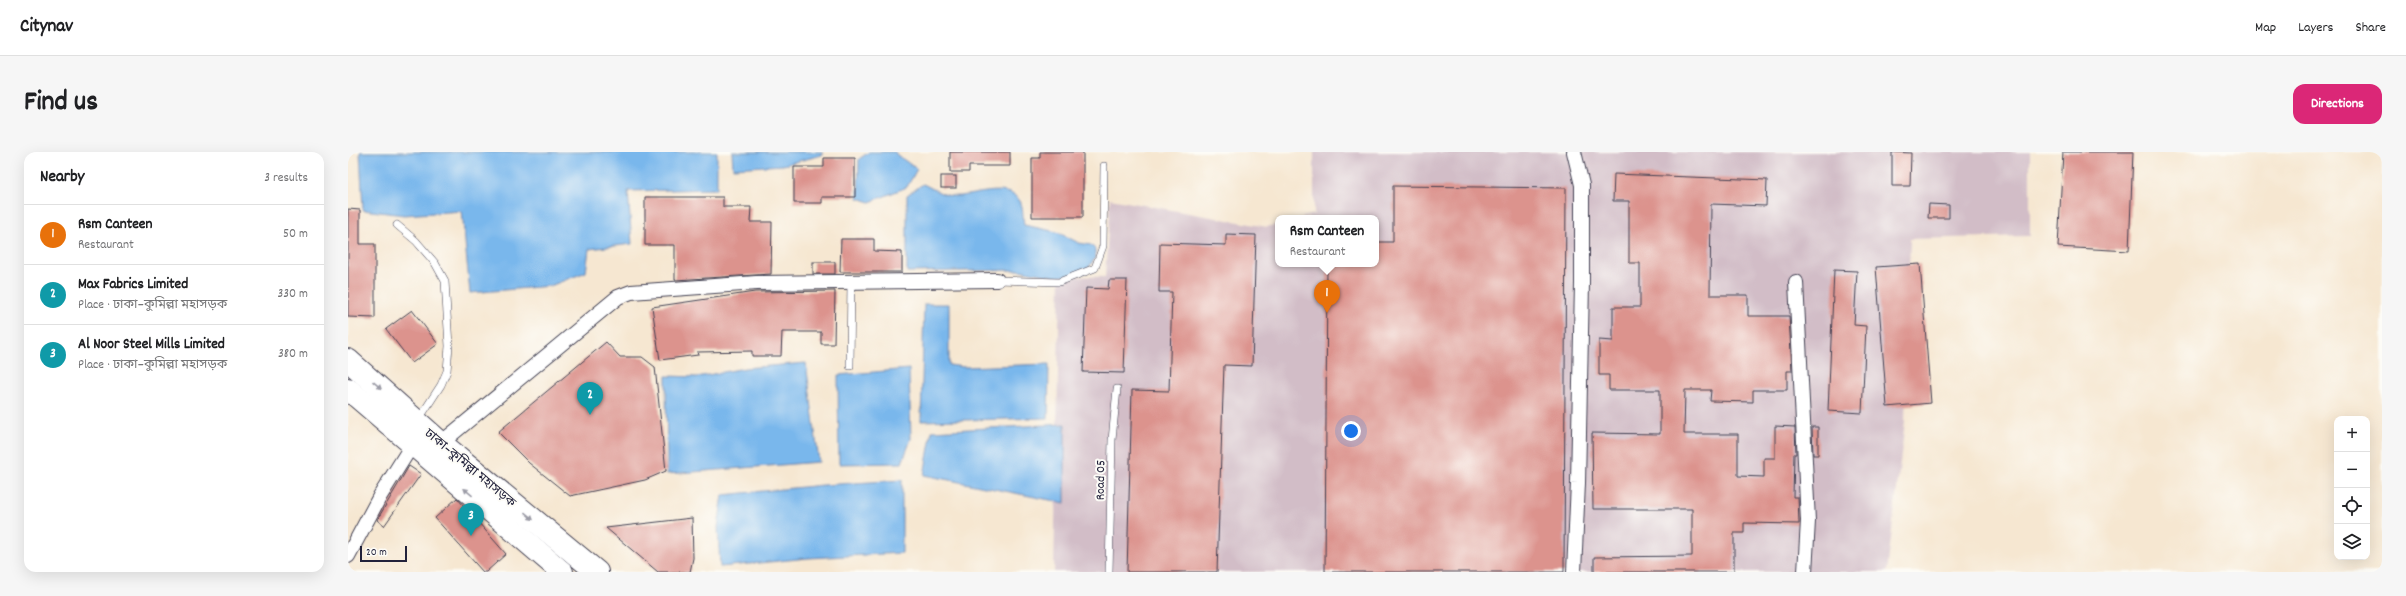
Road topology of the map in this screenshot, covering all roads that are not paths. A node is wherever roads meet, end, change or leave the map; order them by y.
1 (1574, 152) edge
2 (1104, 166) dead end
3 (397, 225) dead end
4 (851, 280) junction
5 (997, 280) joint
6 (1796, 282) dead end
7 (348, 360) edge
8 (850, 366) dead end
9 (348, 389) edge
10 (1117, 389) dead end
11 (417, 420) junction
12 (441, 443) junction
13 (412, 445) junction
14 (348, 556) edge
15 (562, 572) edge
16 (597, 572) edge
17 (1109, 572) edge
18 (1574, 572) edge
19 (1805, 572) edge

1 - 18 street
2 - 5 lane
3 - 11 lane
4 - 5 street
4 - 8 lane
4 - 12 street
6 - 19 street
7 -> 11 highway, ঢাকা–কুমিল্লা মহাসড়ক
9 - 13 highway, ঢাকা–কুমিল্লা মহাসড়ক
10 - 17 lane, Road 05
11 - 12 highway, ঢাকা–কুমিল্লা মহাসড়ক
12 -> 16 highway, ঢাকা–কুমিল্লা মহাসড়ক
13 - 14 street
15 -> 13 highway, ঢাকা–কুমিল্লা মহাসড়ক

